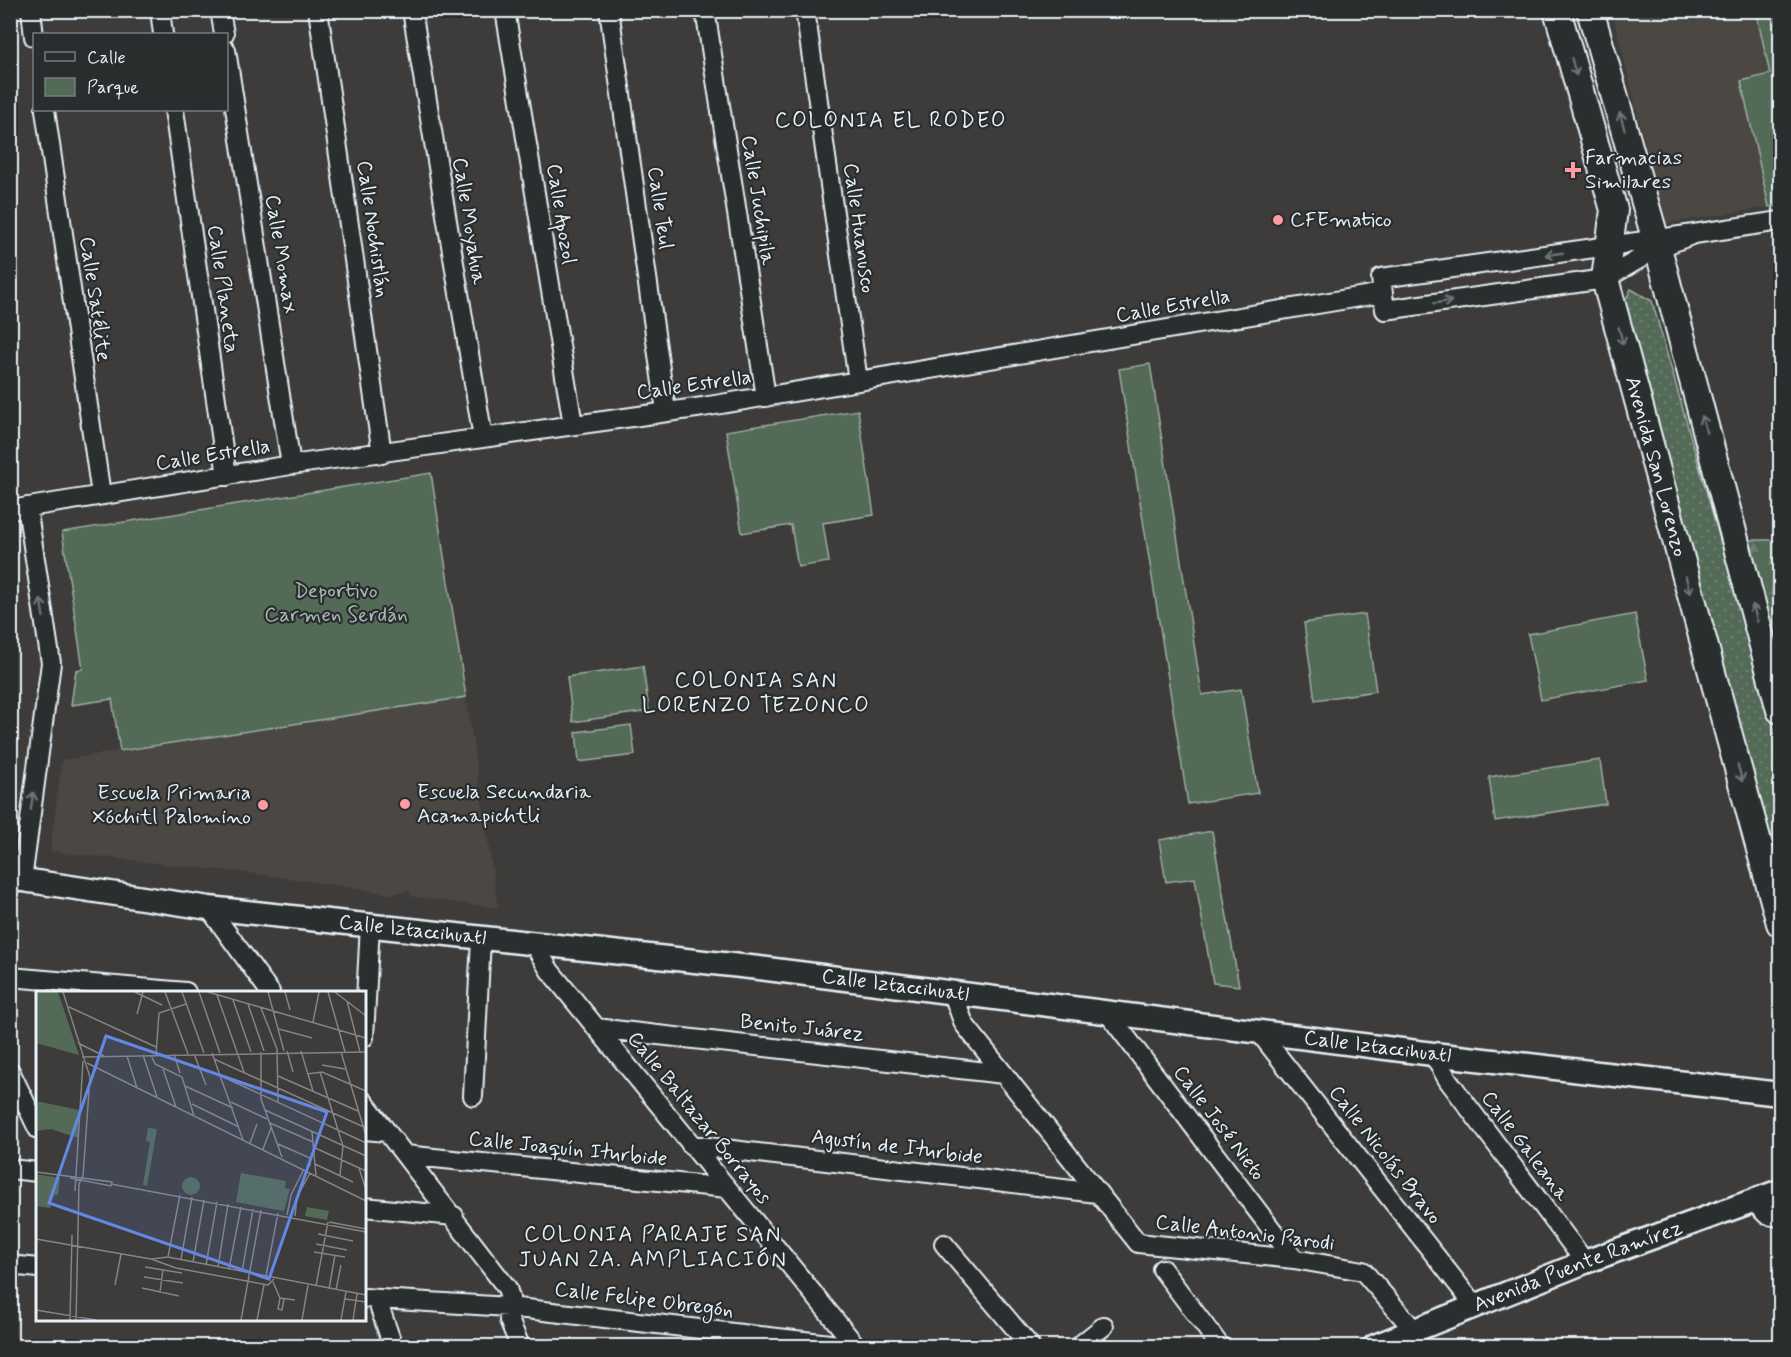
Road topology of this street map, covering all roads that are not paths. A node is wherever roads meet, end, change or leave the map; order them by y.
1 (31, 10) edge
2 (159, 10) edge
3 (220, 10) edge
4 (318, 10) edge
5 (412, 10) edge
6 (505, 10) edge
7 (609, 10) edge
8 (705, 10) edge
9 (805, 10) edge
10 (1557, 10) edge
11 (1590, 10) edge
12 (34, 33) edge
13 (163, 33) edge
14 (224, 33) edge
15 (228, 63) edge
16 (45, 111) edge
17 (174, 111) edge
18 (1780, 221) edge
19 (1657, 243) junction
20 (1611, 246) junction
21 (1605, 279) junction
22 (1383, 294) junction
23 (858, 381) junction
24 (765, 397) junction
25 (666, 411) junction
26 (573, 425) junction
27 (483, 438) junction
28 (382, 454) junction
29 (291, 465) junction
30 (227, 476) junction
31 (101, 495) junction
32 (19, 508) edge
33 (1780, 710) edge
34 (16, 879) edge
35 (209, 908) junction
36 (1780, 923) edge
37 (370, 925) junction
38 (481, 939) junction
39 (533, 944) junction
40 (10, 977) edge
41 (164, 991) edge
42 (269, 991) edge
43 (953, 994) junction
44 (366, 1000) edge
45 (1108, 1013) junction
46 (596, 1028) junction
47 (1259, 1032) junction
48 (1433, 1054) junction
49 (10, 1071) edge
50 (1004, 1074) junction
51 (1779, 1092) edge
52 (473, 1096) dead end
53 (31, 1099) edge
54 (366, 1105) edge
55 (36, 1120) edge
56 (366, 1130) edge
57 (387, 1132) junction
58 (691, 1145) junction
59 (405, 1155) junction
60 (10, 1169) edge
61 (36, 1172) edge
62 (727, 1188) junction
63 (1780, 1191) edge
64 (1097, 1193) junction
65 (1753, 1201) junction
66 (366, 1207) edge
67 (454, 1216) junction
68 (1780, 1217) edge
69 (944, 1244) dead end
70 (1294, 1259) junction
71 (1585, 1262) junction
72 (10, 1265) edge
73 (36, 1268) edge
74 (1162, 1269) dead end
75 (371, 1299) edge
76 (1475, 1306) junction
77 (510, 1307) junction
78 (1104, 1326) dead end
79 (1414, 1330) junction
80 (1380, 1346) edge
81 (393, 1347) edge
82 (520, 1347) edge
83 (847, 1347) edge
84 (856, 1347) edge
85 (1030, 1347) edge
86 (1078, 1347) edge
87 (1220, 1347) edge

1 - 12 street
2 - 13 street
3 - 14 street
4 - 28 street, Calle Nochistlán
5 - 27 street, Calle Moyahua
6 - 26 street, Calle Apozol
7 - 25 street, Calle Teul
8 - 24 street, Calle Juchipila
9 - 23 street, Calle Huanusco
10 -> 20 main road, Avenida San Lorenzo
19 -> 11 main road
15 - 29 street, Calle Momax
16 - 31 street, Calle Satélite
17 - 30 street, Calle Planeta
18 - 19 street, Calle Estrella
19 - 20 street, Calle Estrella
19 - 21 street, Calle Estrella
33 -> 19 main road
20 - 21 main road, Avenida San Lorenzo
20 -> 22 street, Calle Estrella
22 -> 21 street, Calle Estrella
21 -> 36 main road, Avenida San Lorenzo
22 - 23 street, Calle Estrella
23 - 24 street, Calle Estrella
24 - 25 street, Calle Estrella
25 - 26 street, Calle Estrella
26 - 27 street, Calle Estrella
27 - 28 street, Calle Estrella
28 - 29 street, Calle Estrella
29 - 30 street, Calle Estrella
30 - 31 street, Calle Estrella
31 - 32 street, Calle Estrella
34 -> 32 street
34 - 35 street, Calle Iztaccihuatl
35 - 37 street, Calle Iztaccihuatl
35 - 42 street
37 - 38 street, Calle Iztaccihuatl
37 - 44 street
38 - 39 street, Calle Iztaccihuatl
38 - 52 street
39 - 43 street, Calle Iztaccihuatl
39 - 46 street, Calle Baltazar Borrayos
40 - 41 street
43 - 45 street, Calle Iztaccihuatl
43 - 50 street, Calle Antonio Parodi
45 - 47 street, Calle Iztaccihuatl
45 - 70 street, Calle José Nieto
46 - 50 street, Benito Juárez
46 - 58 street, Calle Baltazar Borrayos
47 - 48 street, Calle Iztaccihuatl
47 - 76 street, Calle Nicolás Bravo
48 - 51 street, Calle Iztaccihuatl
48 - 71 street, Calle Galeana
49 - 53 street
50 - 64 street, Calle Antonio Parodi
53 - 55 street
54 - 57 street
56 - 57 street
57 - 59 street
58 - 62 street, Calle Baltazar Borrayos
58 - 64 street, Agustín de Iturbide
59 - 62 street, Calle Joaquín Iturbide
59 - 67 street
60 - 61 street
62 - 84 street, Calle Baltazar Borrayos
63 - 65 street, Avenida Puente Ramírez
64 - 70 street, Calle Antonio Parodi
65 - 68 street
65 - 71 street, Avenida Puente Ramírez
66 - 67 street
67 - 77 street
69 - 85 street
70 - 79 street, Calle Antonio Parodi
71 - 76 street, Avenida Puente Ramírez
72 - 73 street
74 - 87 street
75 - 77 street, Calle Felipe Obregón
75 - 81 street
76 - 79 street, Avenida Puente Ramírez
77 - 82 street
77 - 83 street, Calle Felipe Obregón
78 - 86 street
79 - 80 street, Avenida Puente Ramírez

